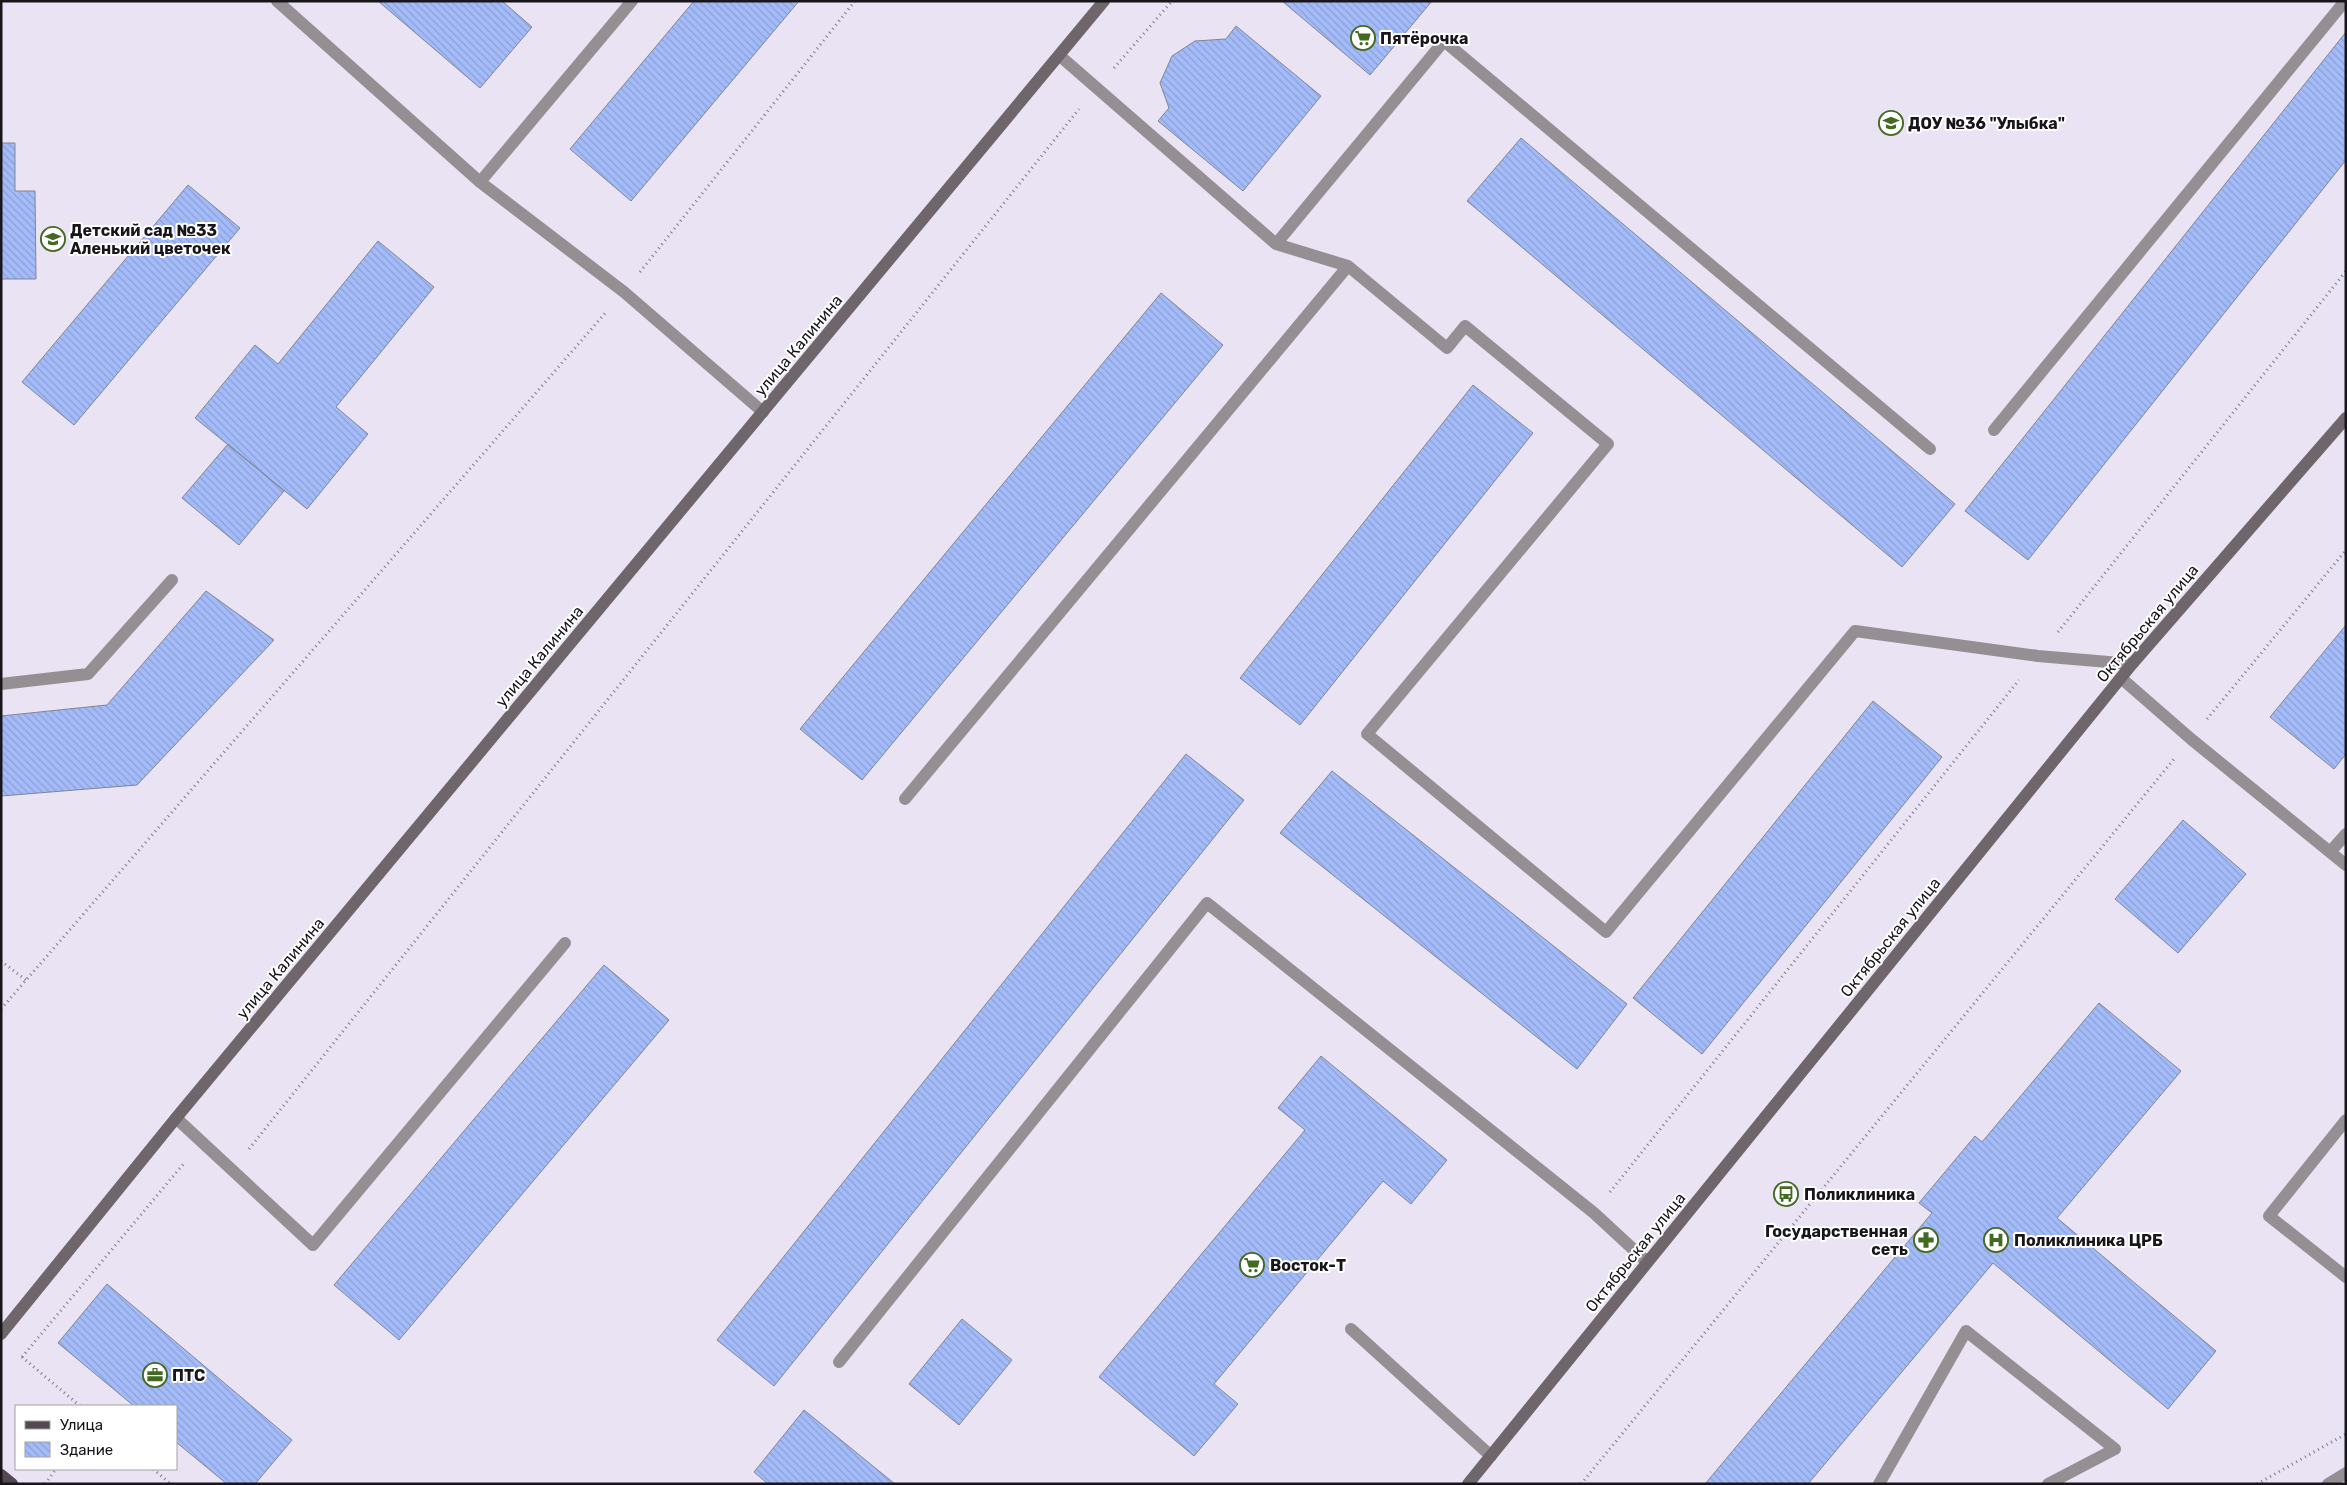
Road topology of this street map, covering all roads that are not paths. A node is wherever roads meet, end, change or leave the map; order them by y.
1 (277, 1) edge
2 (632, 1) edge
3 (1104, 1) edge
4 (2345, 1) edge
5 (1060, 56) junction
6 (480, 182) junction
7 (1276, 244) junction
8 (1348, 266) junction
9 (763, 412) junction
10 (2346, 418) edge
11 (1994, 430) dead end
12 (1930, 448) dead end
13 (172, 580) dead end
14 (2132, 664) junction
15 (2121, 678) junction
16 (1, 684) edge
17 (905, 799) dead end
18 (2346, 834) edge
19 (2330, 852) junction
20 (2346, 865) edge
21 (565, 944) dead end
22 (176, 1118) junction
23 (2346, 1120) edge
24 (1647, 1262) junction
25 (2346, 1277) edge
26 (1351, 1329) dead end
27 (1, 1334) edge
28 (839, 1362) dead end
29 (1491, 1456) junction
30 (2346, 1473) edge
31 (1, 1475) edge
32 (12, 1484) edge
33 (1468, 1484) edge
34 (1879, 1484) edge
35 (2048, 1484) edge
36 (2328, 1484) edge

1 - 6 street
2 - 6 street
3 - 5 street, улица Калинина
4 - 11 street
5 - 7 street
5 - 9 street, улица Калинина
6 - 9 street
7 - 8 street
7 - 12 street
8 - 14 street
8 - 17 street
9 - 22 street, улица Калинина
10 - 14 street, Октябрьская улица
13 - 16 street
14 - 15 street, Октябрьская улица
15 - 19 street
15 - 24 street, Октябрьская улица
18 - 19 street
19 - 20 street
21 - 22 street
22 - 27 street, улица Калинина
23 - 25 street
24 - 28 street
24 - 29 street, Октябрьская улица
26 - 29 street
29 - 33 street, Октябрьская улица
30 - 36 street
31 - 32 main road
34 - 35 street

